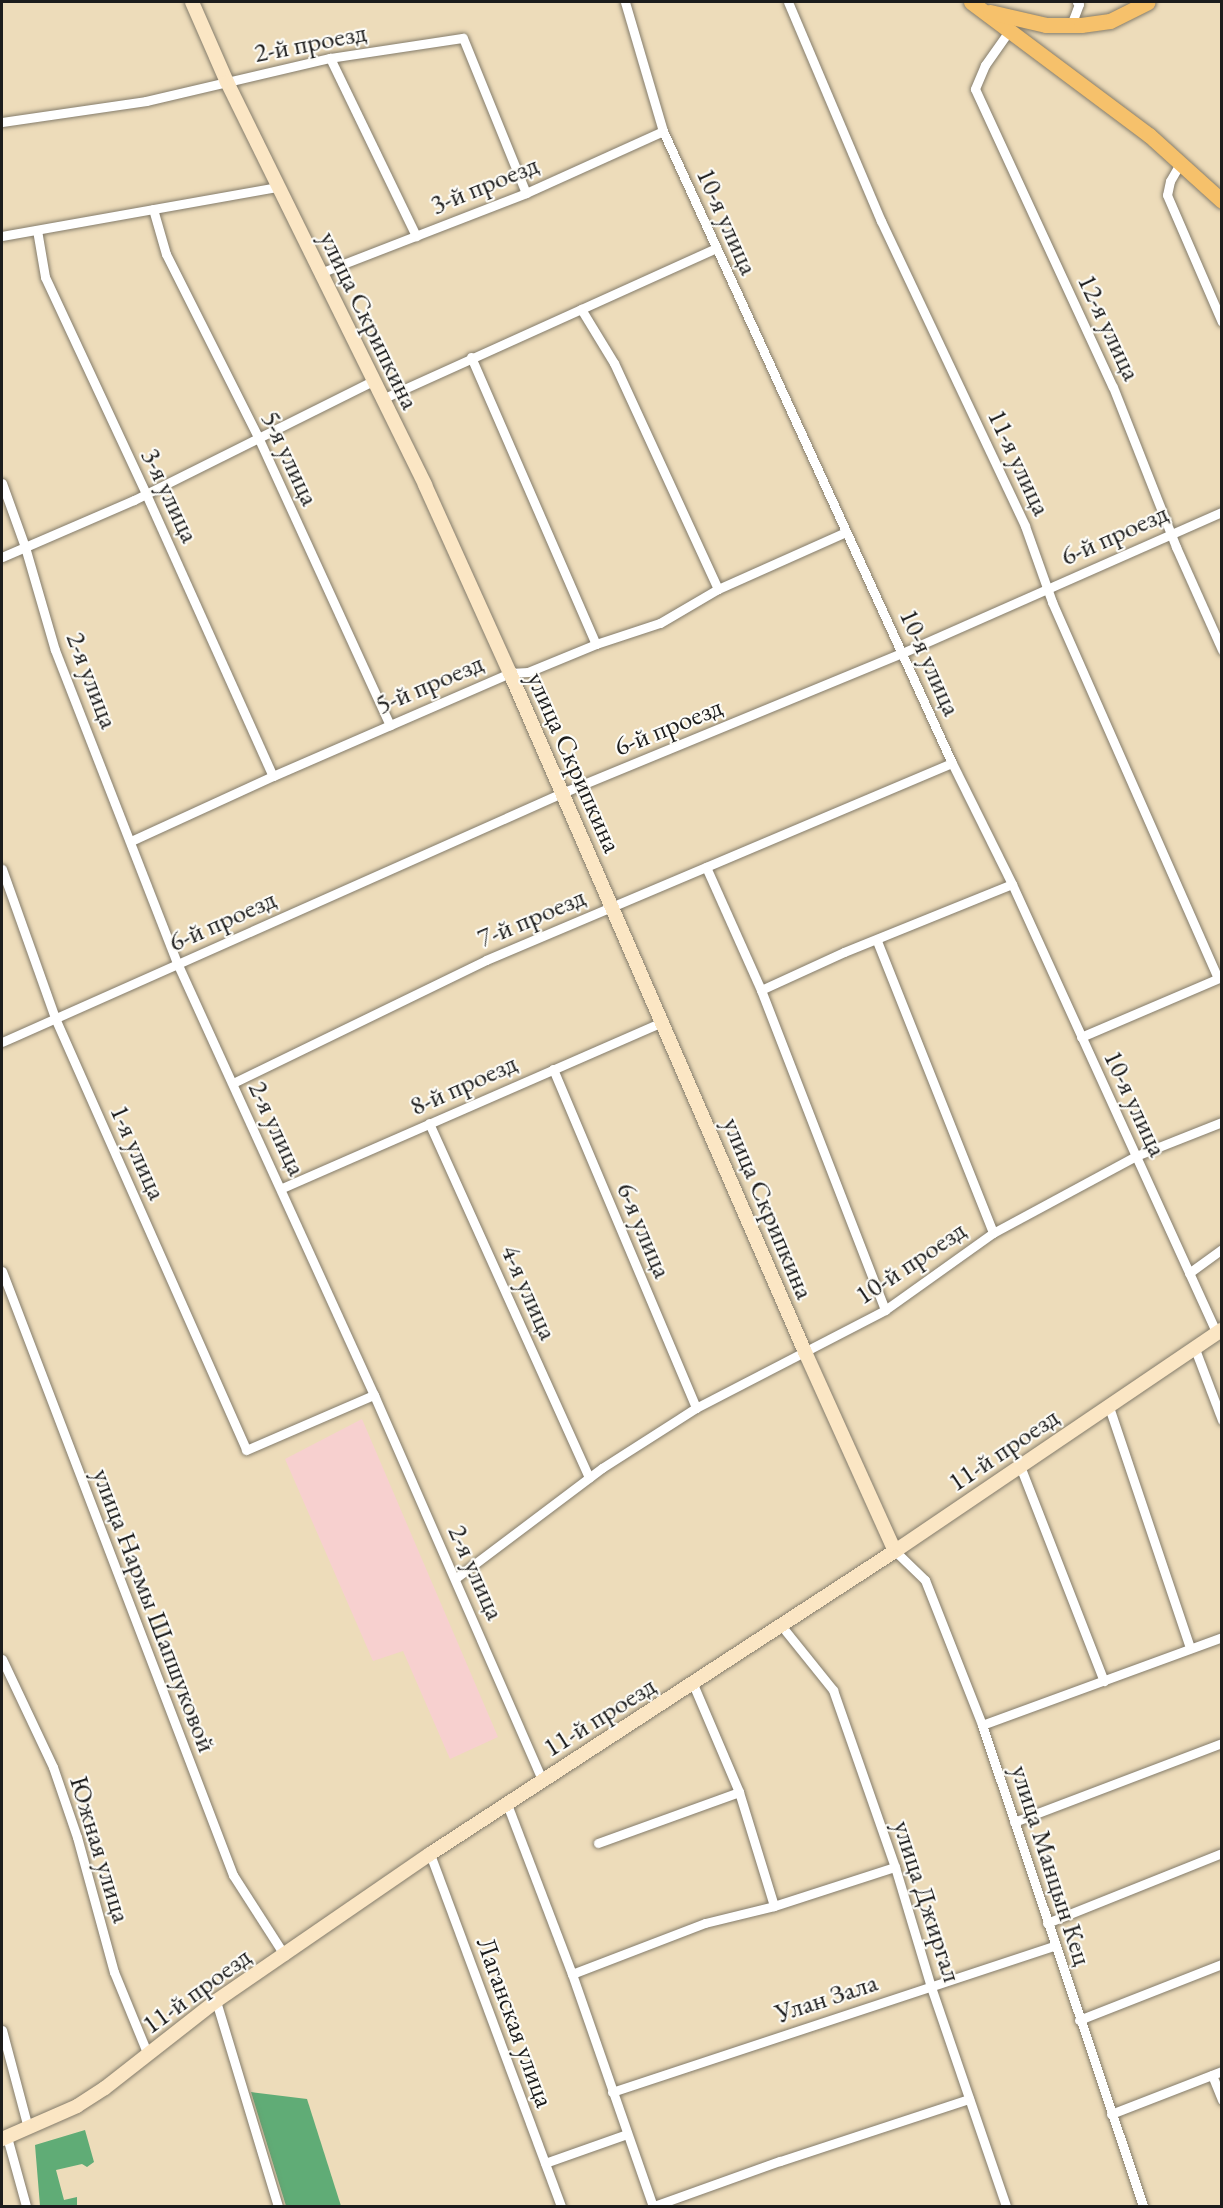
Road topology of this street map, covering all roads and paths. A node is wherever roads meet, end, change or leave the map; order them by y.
1 (192, 2) edge
2 (626, 2) edge
3 (788, 2) edge
4 (1077, 2) edge
5 (1148, 2) edge
6 (976, 5) edge
7 (1071, 25) junction
8 (1010, 31) junction
9 (330, 58) junction
10 (227, 82) junction
11 (2, 122) edge
12 (663, 131) junction
13 (1181, 162) junction
14 (278, 187) junction
15 (526, 193) junction
16 (1221, 201) edge
17 (153, 210) junction
18 (37, 230) junction
19 (2, 236) edge
20 (416, 237) junction
21 (716, 248) junction
22 (320, 273) junction
23 (581, 309) junction
24 (1221, 322) edge
25 (471, 357) junction
26 (373, 381) junction
27 (382, 399) junction
28 (258, 437) junction
29 (2, 483) edge
30 (146, 494) junction
31 (1221, 512) edge
32 (846, 532) junction
33 (1171, 534) junction
34 (25, 547) junction
35 (2, 557) edge
36 (718, 589) junction
37 (1048, 589) junction
38 (596, 644) junction
39 (1221, 650) edge
40 (902, 654) junction
41 (510, 673) junction
42 (390, 725) junction
43 (952, 763) junction
44 (273, 776) junction
45 (562, 793) junction
46 (131, 841) junction
47 (706, 867) junction
48 (2, 869) edge
49 (1012, 884) junction
50 (612, 907) junction
51 (877, 941) junction
52 (177, 965) junction
53 (1220, 977) edge
54 (761, 990) junction
55 (56, 1018) junction
56 (662, 1022) junction
57 (1081, 1037) junction
58 (2, 1042) edge
59 (553, 1069) junction
60 (233, 1083) junction
61 (1221, 1122) edge
62 (429, 1124) junction
63 (1136, 1156) junction
64 (282, 1188) junction
65 (993, 1233) junction
66 (1221, 1249) edge
67 (2, 1271) edge
68 (1189, 1273) junction
69 (885, 1310) junction
70 (1219, 1332) edge
71 (1195, 1348) junction
72 (805, 1352) junction
73 (374, 1395) junction
74 (1109, 1407) junction
75 (696, 1408) junction
76 (1221, 1420) edge
77 (1020, 1466) junction
78 (589, 1478) junction
79 (895, 1551) junction
80 (456, 1578) junction
81 (780, 1624) junction
82 (1221, 1637) edge
83 (1190, 1648) junction
84 (2, 1659) edge
85 (1104, 1682) junction
86 (693, 1684) junction
87 (982, 1725) junction
88 (1221, 1743) edge
89 (542, 1780) junction
90 (739, 1792) junction
91 (507, 1804) junction
92 (1014, 1822) junction
93 (598, 1843) dead end
94 (1221, 1853) edge
95 (430, 1854) junction
96 (895, 1867) junction
97 (774, 1906) junction
98 (1047, 1923) junction
99 (1054, 1946) junction
100 (285, 1956) junction
101 (1221, 1964) edge
102 (572, 1974) junction
103 (931, 1987) junction
104 (216, 2001) junction
105 (1079, 2020) junction
106 (2, 2030) edge
107 (148, 2055) junction
108 (1217, 2073) edge
109 (612, 2092) junction
110 (969, 2099) junction
111 (1221, 2100) edge
112 (1111, 2114) junction
113 (28, 2128) junction
114 (627, 2134) junction
115 (4, 2138) edge
116 (545, 2163) junction
117 (26, 2206) edge
118 (278, 2206) edge
119 (561, 2206) edge
120 (653, 2206) edge
121 (1006, 2206) edge
122 (1143, 2206) edge

1 - 10 street, улица Скрипкина
2 - 12 street, 10-я улица
3 - 37 street, 11-я улица
4 - 7 street
5 - 7 main road
6 - 7 main road
6 - 8 main road
8 - 13 main road
8 - 33 street, 12-я улица
9 - 10 street, 2-й проезд
9 - 15 street, 2-й проезд
9 - 20 street
10 - 11 street, 2-й проезд
10 - 14 street, улица Скрипкина
12 - 15 street, 3-й проезд
12 - 21 street, 10-я улица
13 - 16 main road
13 - 24 street
14 - 17 street
14 - 22 street, улица Скрипкина
15 - 20 street, 3-й проезд
17 - 18 street
17 - 28 street, 5-я улица
18 - 19 street
18 - 30 street, 3-я улица
20 - 22 street, 3-й проезд
21 - 23 street
21 - 32 street, 10-я улица
22 - 26 street, улица Скрипкина
23 - 25 street
23 - 36 street
25 - 27 street
25 - 38 street
26 - 27 street, улица Скрипкина
26 - 28 street
27 - 41 street, улица Скрипкина
28 - 30 street
28 - 42 street, 5-я улица
29 - 34 street, 2-я улица
30 - 34 street
30 - 44 street, 3-я улица
31 - 33 street, 6-й проезд
32 - 36 street, 5-й проезд
32 - 40 street, 10-я улица
33 - 37 street, 6-й проезд
33 - 39 street, 12-я улица
34 - 35 street
34 - 46 street, 2-я улица
36 - 38 street, 5-й проезд
37 - 40 street, 6-й проезд
37 - 53 street, 11-я улица
38 - 41 street, 5-й проезд
40 - 43 street, 10-я улица
40 - 45 street, 6-й проезд
41 - 42 street, 5-й проезд
41 - 45 street, улица Скрипкина
42 - 44 street, 5-й проезд
43 - 47 street, 7-й проезд
43 - 49 street, 10-я улица
44 - 46 street, 5-й проезд
45 - 50 street, улица Скрипкина
45 - 52 street, 6-й проезд
46 - 52 street, 2-я улица
47 - 50 street, 7-й проезд
47 - 54 street
48 - 55 street, 1-я улица
49 - 51 street
49 - 57 street, 10-я улица
50 - 56 street, улица Скрипкина
50 - 60 street, 7-й проезд
51 - 54 street
51 - 65 street
52 - 55 street, 6-й проезд
52 - 60 street, 2-я улица
53 - 57 street
54 - 69 street
55 - 58 street, 6-й проезд
55 - 73 street, 1-я улица
56 - 59 street, 8-й проезд
56 - 72 street, улица Скрипкина
57 - 63 street, 10-я улица
59 - 62 street, 8-й проезд
59 - 75 street, 6-я улица
60 - 64 street, 2-я улица
61 - 63 street, 10-й проезд
62 - 64 street, 8-й проезд
62 - 78 street, 4-я улица
63 - 65 street, 10-й проезд
63 - 68 street, 10-я улица
64 - 73 street, 2-я улица
65 - 69 street, 10-й проезд
66 - 68 street
67 - 100 street, улица Нармы Шапшуковой
68 - 70 street, 10-я улица
69 - 72 street, 10-й проезд
70 - 71 street, 11-й проезд
71 - 74 street, 11-й проезд
71 - 76 street
72 - 75 street, 10-й проезд
72 - 79 street, улица Скрипкина
73 - 80 street, 2-я улица
74 - 77 street, 11-й проезд
74 - 83 street
75 - 78 street, 10-й проезд
77 - 79 street, 11-й проезд
77 - 85 street
78 - 80 street, 10-й проезд
79 - 81 street, 11-й проезд
79 - 87 street, улица Манцын Кец
80 - 89 street, 2-я улица
81 - 86 street, 11-й проезд
81 - 96 street, улица Джиргал
82 - 83 street
83 - 85 street
84 - 107 street, Южная улица
85 - 87 street
86 - 89 street, 11-й проезд
86 - 90 street
87 - 92 street, улица Манцын Кец
88 - 92 street
89 - 91 street, 11-й проезд
90 - 93 street
90 - 97 street
91 - 95 street, 11-й проезд
91 - 102 street
92 - 98 street, улица Манцын Кец
94 - 98 street
95 - 100 street, 11-й проезд
95 - 116 street, Лаганская улица
96 - 97 street
96 - 103 street, улица Джиргал
97 - 102 street
98 - 99 street, улица Манцын Кец
99 - 103 street, Улан Зала
99 - 105 street, улица Манцын Кец
100 - 104 street, 11-й проезд
101 - 105 street
102 - 109 street
103 - 109 street, Улан Зала
103 - 110 street, улица Джиргал
104 - 107 street, 11-й проезд
104 - 118 street
105 - 112 street, улица Манцын Кец
106 - 113 street
107 - 113 street, 11-й проезд
108 - 111 street
108 - 112 street
109 - 114 street
110 - 120 street
110 - 121 street, улица Джиргал
112 - 122 street, улица Манцын Кец
113 - 115 street, 11-й проезд
114 - 116 street
114 - 120 street
115 - 117 street
116 - 119 street, Лаганская улица

